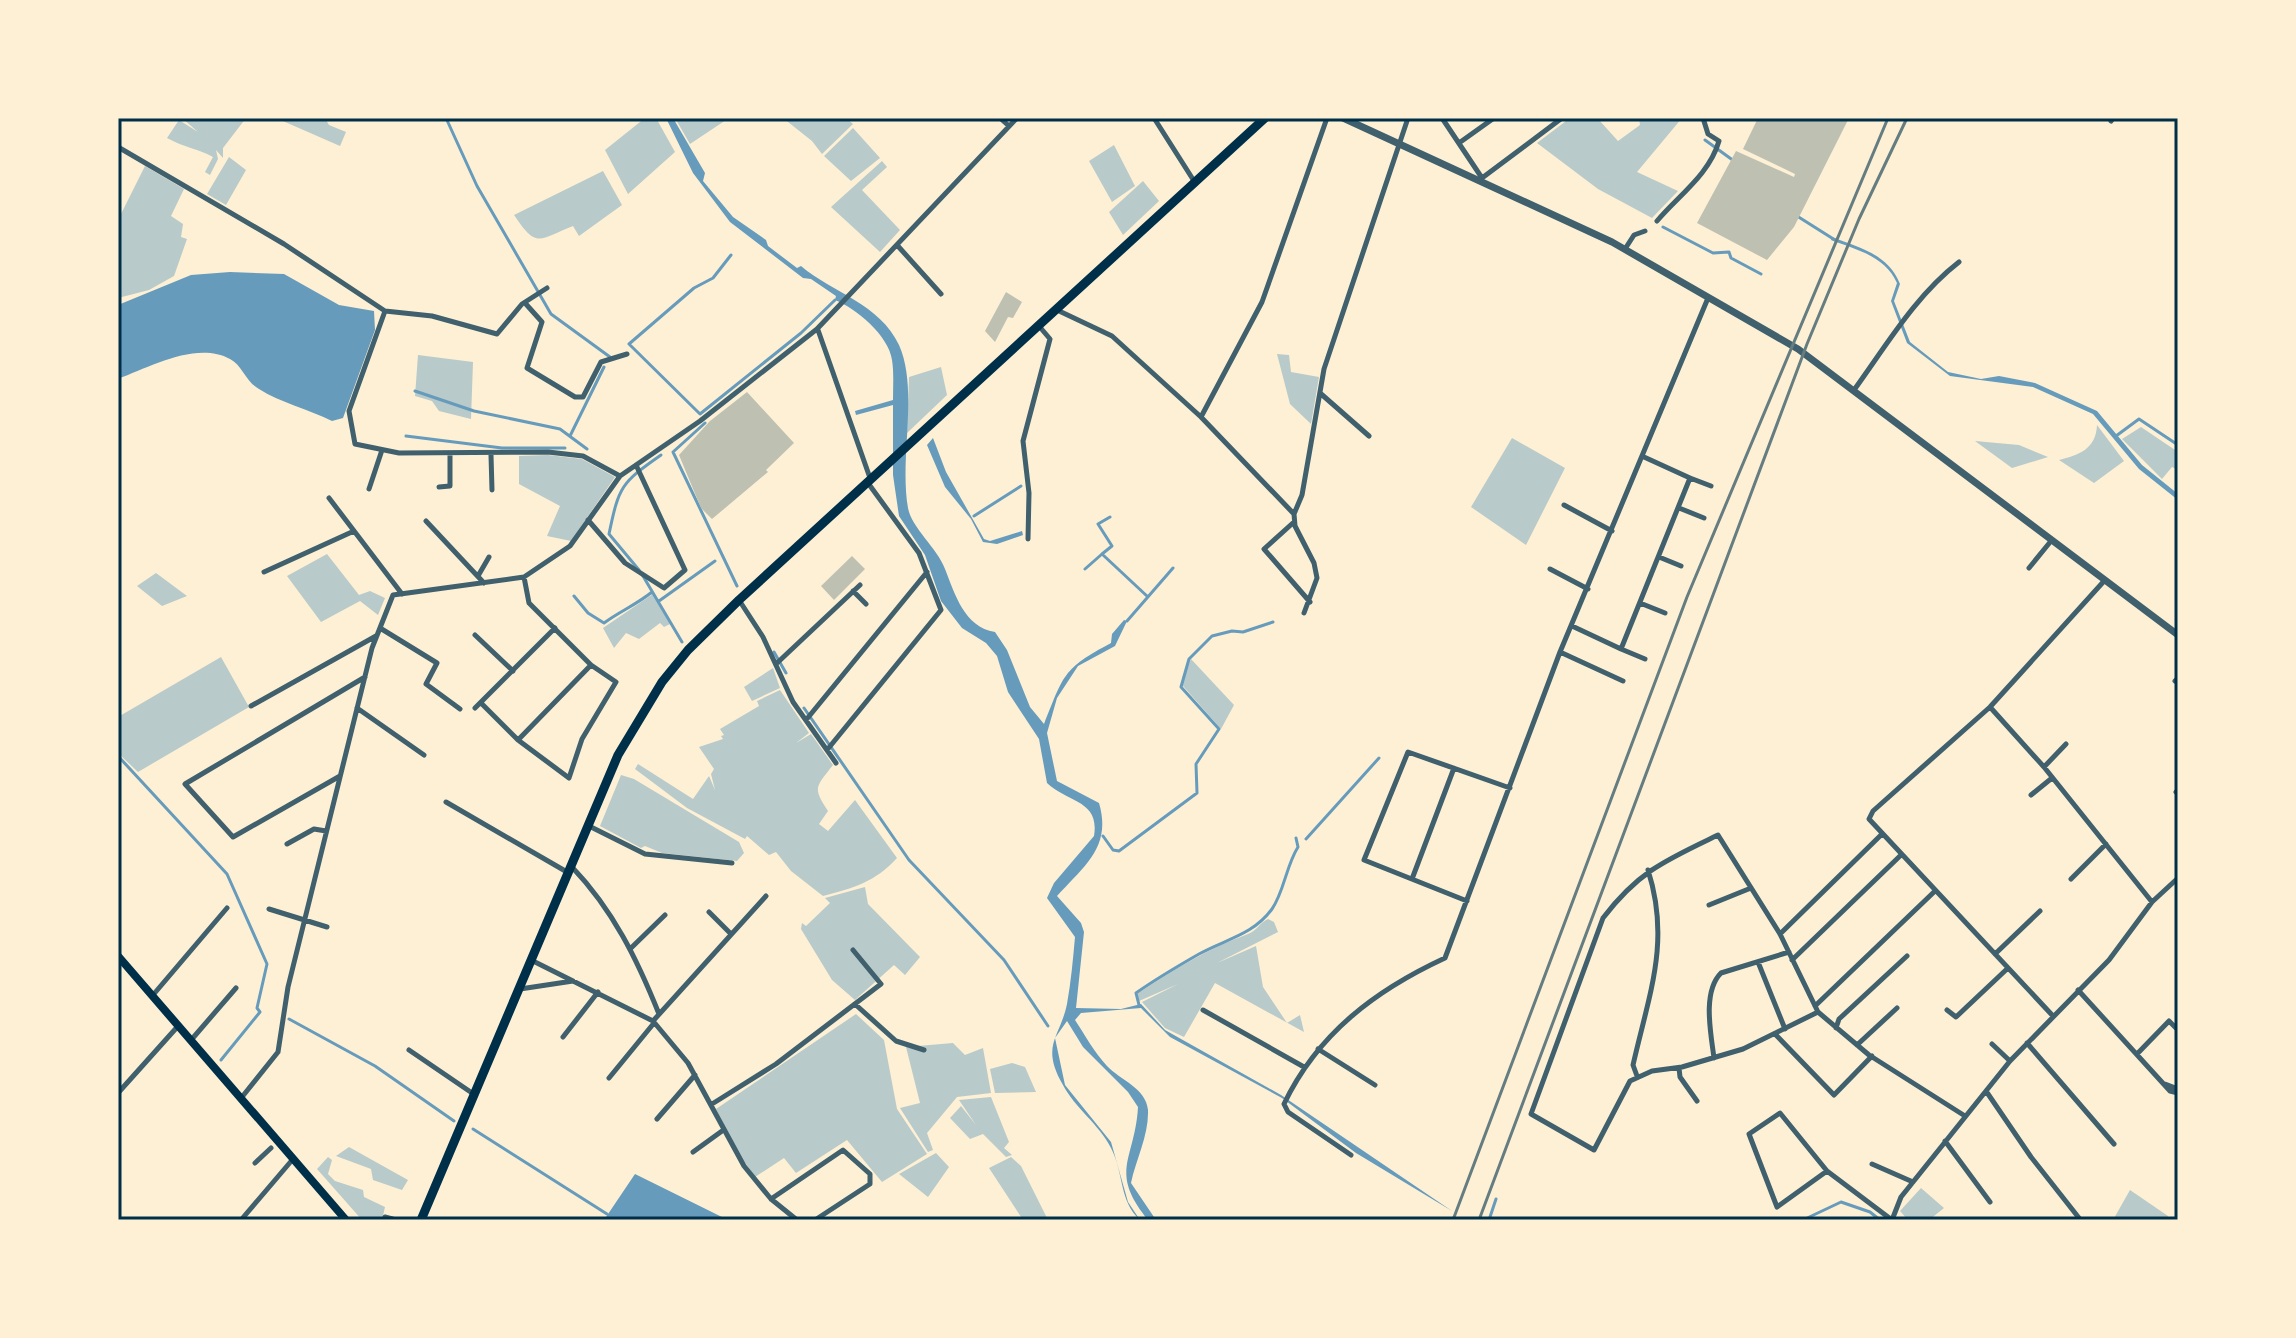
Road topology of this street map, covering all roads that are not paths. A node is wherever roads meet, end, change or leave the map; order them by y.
1 (1000, 118) edge
2 (1017, 118) edge
3 (1154, 118) edge
4 (1265, 118) edge
5 (1327, 118) edge
6 (1343, 118) edge
7 (1408, 118) edge
8 (1442, 118) edge
9 (1494, 118) edge
10 (1562, 118) edge
11 (1703, 118) edge
12 (1009, 126) junction
13 (1459, 143) junction
14 (1401, 145) junction
15 (118, 147) edge
16 (1483, 181) junction
17 (1195, 182) junction
18 (1657, 221) dead end
19 (1645, 231) dead end
20 (897, 245) junction
21 (1625, 249) junction
22 (1959, 262) dead end
23 (547, 288) dead end
24 (941, 294) dead end
25 (1708, 298) junction
26 (525, 303) junction
27 (1056, 309) junction
28 (385, 311) junction
29 (1039, 326) junction
30 (817, 329) junction
31 (627, 354) dead end
32 (1853, 391) junction
33 (1320, 393) junction
34 (1201, 417) junction
35 (1369, 436) dead end
36 (382, 450) junction
37 (450, 454) junction
38 (491, 454) junction
39 (1644, 457) junction
40 (636, 465) junction
41 (620, 476) junction
42 (1690, 478) junction
43 (869, 481) junction
44 (1711, 486) dead end
45 (439, 487) dead end
46 (369, 489) dead end
47 (492, 490) dead end
48 (329, 498) dead end
49 (1564, 505) dead end
50 (1679, 508) junction
51 (1294, 518) junction
52 (1704, 518) dead end
53 (588, 520) junction
54 (426, 521) dead end
55 (354, 531) junction
56 (1612, 531) junction
57 (1028, 539) dead end
58 (2051, 541) junction
59 (489, 557) dead end
60 (1659, 557) junction
61 (1681, 566) dead end
62 (2029, 568) dead end
63 (1550, 569) dead end
64 (264, 572) dead end
65 (928, 572) junction
66 (478, 576) junction
67 (524, 577) junction
68 (2105, 580) junction
69 (484, 583) junction
70 (860, 585) dead end
71 (1588, 589) junction
72 (853, 591) junction
73 (402, 594) junction
74 (739, 600) junction
75 (1310, 602) junction
76 (1640, 603) junction
77 (866, 604) dead end
78 (1304, 613) dead end
79 (1665, 613) dead end
80 (1572, 626) junction
81 (380, 628) junction
82 (555, 628) junction
83 (475, 635) dead end
84 (2178, 635) edge
85 (377, 636) junction
86 (1621, 649) junction
87 (1560, 652) junction
88 (1645, 659) dead end
89 (776, 664) junction
90 (591, 665) junction
91 (513, 671) junction
92 (365, 677) junction
93 (1623, 681) dead end
94 (481, 703) junction
95 (251, 706) dead end
96 (1990, 707) junction
97 (357, 708) junction
98 (475, 708) dead end
99 (460, 709) dead end
100 (806, 720) junction
101 (518, 740) junction
102 (2066, 744) dead end
103 (827, 750) junction
104 (424, 755) dead end
105 (836, 763) dead end
106 (1455, 767) junction
107 (2044, 767) junction
108 (341, 775) junction
109 (2052, 778) junction
110 (1510, 788) junction
111 (2031, 795) dead end
112 (446, 802) dead end
113 (588, 826) junction
114 (327, 831) junction
115 (1881, 835) junction
116 (287, 844) dead end
117 (2106, 844) junction
118 (1901, 855) junction
119 (732, 863) dead end
120 (570, 870) junction
121 (1648, 870) junction
122 (2178, 878) edge
123 (1412, 879) junction
124 (2071, 879) dead end
125 (1751, 888) junction
126 (1935, 891) junction
127 (766, 896) dead end
128 (1467, 901) junction
129 (2152, 902) junction
130 (1709, 905) dead end
131 (227, 908) dead end
132 (269, 909) dead end
133 (2040, 911) dead end
134 (709, 912) dead end
135 (665, 915) dead end
136 (305, 917) junction
137 (327, 927) dead end
138 (730, 933) junction
139 (1780, 934) junction
140 (630, 949) junction
141 (853, 950) dead end
142 (1789, 952) junction
143 (1995, 955) junction
144 (118, 956) edge
145 (1907, 956) dead end
146 (531, 960) junction
147 (1792, 960) junction
148 (1758, 962) junction
149 (2008, 968) junction
150 (574, 981) junction
151 (236, 988) dead end
152 (519, 990) junction
153 (2078, 990) junction
154 (598, 992) junction
155 (153, 995) junction
156 (856, 1005) junction
157 (1897, 1008) dead end
158 (1817, 1009) junction
159 (1203, 1010) dead end
160 (1947, 1010) dead end
161 (659, 1014) junction
162 (2053, 1016) junction
163 (654, 1022) junction
164 (179, 1024) junction
165 (1836, 1028) junction
166 (2176, 1028) dead end
167 (1785, 1029) junction
168 (1775, 1034) junction
169 (563, 1037) dead end
170 (192, 1039) junction
171 (2027, 1043) junction
172 (1992, 1044) dead end
173 (1856, 1045) junction
174 (1318, 1049) junction
175 (409, 1050) dead end
176 (924, 1050) dead end
177 (2137, 1054) junction
178 (1872, 1056) junction
179 (1714, 1058) junction
180 (2010, 1061) junction
181 (1304, 1067) junction
182 (1679, 1068) junction
183 (695, 1075) junction
184 (1637, 1076) junction
185 (609, 1078) dead end
186 (1375, 1085) dead end
187 (1986, 1091) junction
188 (2178, 1091) edge
189 (118, 1093) edge
190 (476, 1095) junction
191 (242, 1097) junction
192 (1697, 1101) dead end
193 (712, 1104) junction
194 (1965, 1116) junction
195 (657, 1119) dead end
196 (722, 1131) junction
197 (1945, 1141) junction
198 (2114, 1144) dead end
199 (271, 1148) dead end
200 (693, 1152) dead end
201 (1351, 1155) dead end
202 (293, 1159) junction
203 (255, 1163) dead end
204 (1872, 1164) dead end
205 (1827, 1171) junction
206 (1913, 1182) junction
207 (771, 1199) junction
208 (1990, 1202) dead end
209 (2079, 1218) dead end
210 (241, 1220) edge
211 (346, 1220) edge
212 (421, 1220) edge
213 (797, 1220) edge
214 (815, 1220) edge

1 - 12 street
2 - 12 street
3 - 17 street
4 - 17 highway
5 - 34 street
6 - 14 street
7 - 14 street
8 - 13 street
9 - 13 street
10 - 16 street
11 - 18 street
12 - 20 street
13 - 16 street
14 - 16 street
14 - 33 street
15 - 28 street
16 - 21 street
17 - 27 highway
19 - 21 street
20 - 24 street
20 - 30 street
21 - 25 street
22 - 32 street
23 - 26 street
25 - 32 street
25 - 39 street
26 - 28 street
26 - 31 street
27 - 29 highway
27 - 34 street
28 - 36 street
29 - 43 highway
29 - 57 street
30 - 40 street
30 - 43 street
32 - 58 street
33 - 35 street
33 - 51 street
34 - 51 street
36 - 37 street
36 - 46 street
37 - 38 street
37 - 45 street
38 - 41 street
38 - 47 street
39 - 42 street
39 - 56 street
40 - 41 street
40 - 53 street
41 - 53 street
42 - 44 street
42 - 50 street
43 - 65 street
43 - 74 highway
48 - 55 street
49 - 56 street
50 - 52 street
50 - 60 street
51 - 75 street
51 - 75 street
53 - 67 street
54 - 66 street
55 - 64 street
55 - 73 street
56 - 71 street
58 - 62 street
58 - 68 street
59 - 66 street
60 - 61 street
60 - 76 street
63 - 71 street
65 - 100 street
65 - 103 street
66 - 69 street
67 - 69 street
67 - 82 street
68 - 84 street
68 - 96 street
69 - 73 street
70 - 72 street
71 - 80 street
72 - 77 street
72 - 89 street
73 - 81 street
74 - 89 street
74 - 113 highway
75 - 78 street
76 - 79 street
76 - 86 street
80 - 86 street
80 - 87 street
81 - 85 street
81 - 99 street
82 - 90 street
82 - 91 street
83 - 91 street
85 - 92 street
85 - 95 street
86 - 88 street
87 - 93 street
87 - 110 street
89 - 100 street
90 - 101 street
90 - 101 street
91 - 94 street
92 - 97 street
92 - 108 street
94 - 98 street
94 - 101 street
96 - 107 street
96 - 115 street
97 - 104 street
97 - 108 street
100 - 103 street
102 - 107 street
103 - 105 street
106 - 110 street
106 - 123 street
106 - 123 street
107 - 109 street
108 - 114 street
109 - 111 street
109 - 117 street
110 - 128 street
112 - 120 street
113 - 119 street
113 - 120 highway
114 - 116 street
114 - 136 street
115 - 118 street
115 - 139 street
117 - 124 street
117 - 129 street
118 - 126 street
118 - 147 street
120 - 140 street
120 - 146 highway
121 - 125 street
121 - 184 street
121 - 184 street
122 - 129 street
123 - 128 street
125 - 130 street
125 - 139 street
126 - 143 street
126 - 158 street
127 - 138 street
128 - 174 street
129 - 153 street
131 - 155 street
132 - 136 street
133 - 143 street
134 - 138 street
135 - 140 street
136 - 137 street
136 - 191 street
138 - 161 street
139 - 142 street
140 - 161 street
141 - 156 street
142 - 147 street
142 - 148 street
143 - 149 street
144 - 155 main road
145 - 165 street
146 - 150 street
146 - 152 highway
147 - 158 street
148 - 167 street
148 - 179 street
149 - 160 street
149 - 162 street
150 - 152 street
150 - 154 street
151 - 170 street
152 - 190 highway
153 - 162 street
153 - 177 street
154 - 163 street
154 - 169 street
155 - 164 main road
156 - 176 street
156 - 193 street
157 - 173 street
158 - 165 street
158 - 167 street
159 - 181 street
161 - 163 street
162 - 171 street
163 - 183 street
163 - 185 street
164 - 170 main road
164 - 189 street
165 - 173 street
166 - 177 street
167 - 168 street
168 - 178 street
168 - 179 street
170 - 191 main road
171 - 180 street
171 - 198 street
172 - 180 street
173 - 178 street
174 - 181 street
174 - 186 street
175 - 190 street
177 - 188 street
178 - 194 street
179 - 182 street
180 - 187 street
181 - 201 street
182 - 184 street
182 - 192 street
183 - 193 street
183 - 195 street
187 - 194 street
187 - 209 street
190 - 212 highway
191 - 202 main road
193 - 196 street
194 - 197 street
196 - 200 street
196 - 207 street
197 - 206 street
197 - 208 street
199 - 203 street
202 - 210 street
202 - 211 main road
204 - 206 street
205 - 205 street
205 - 206 street
207 - 213 street
207 - 214 street

